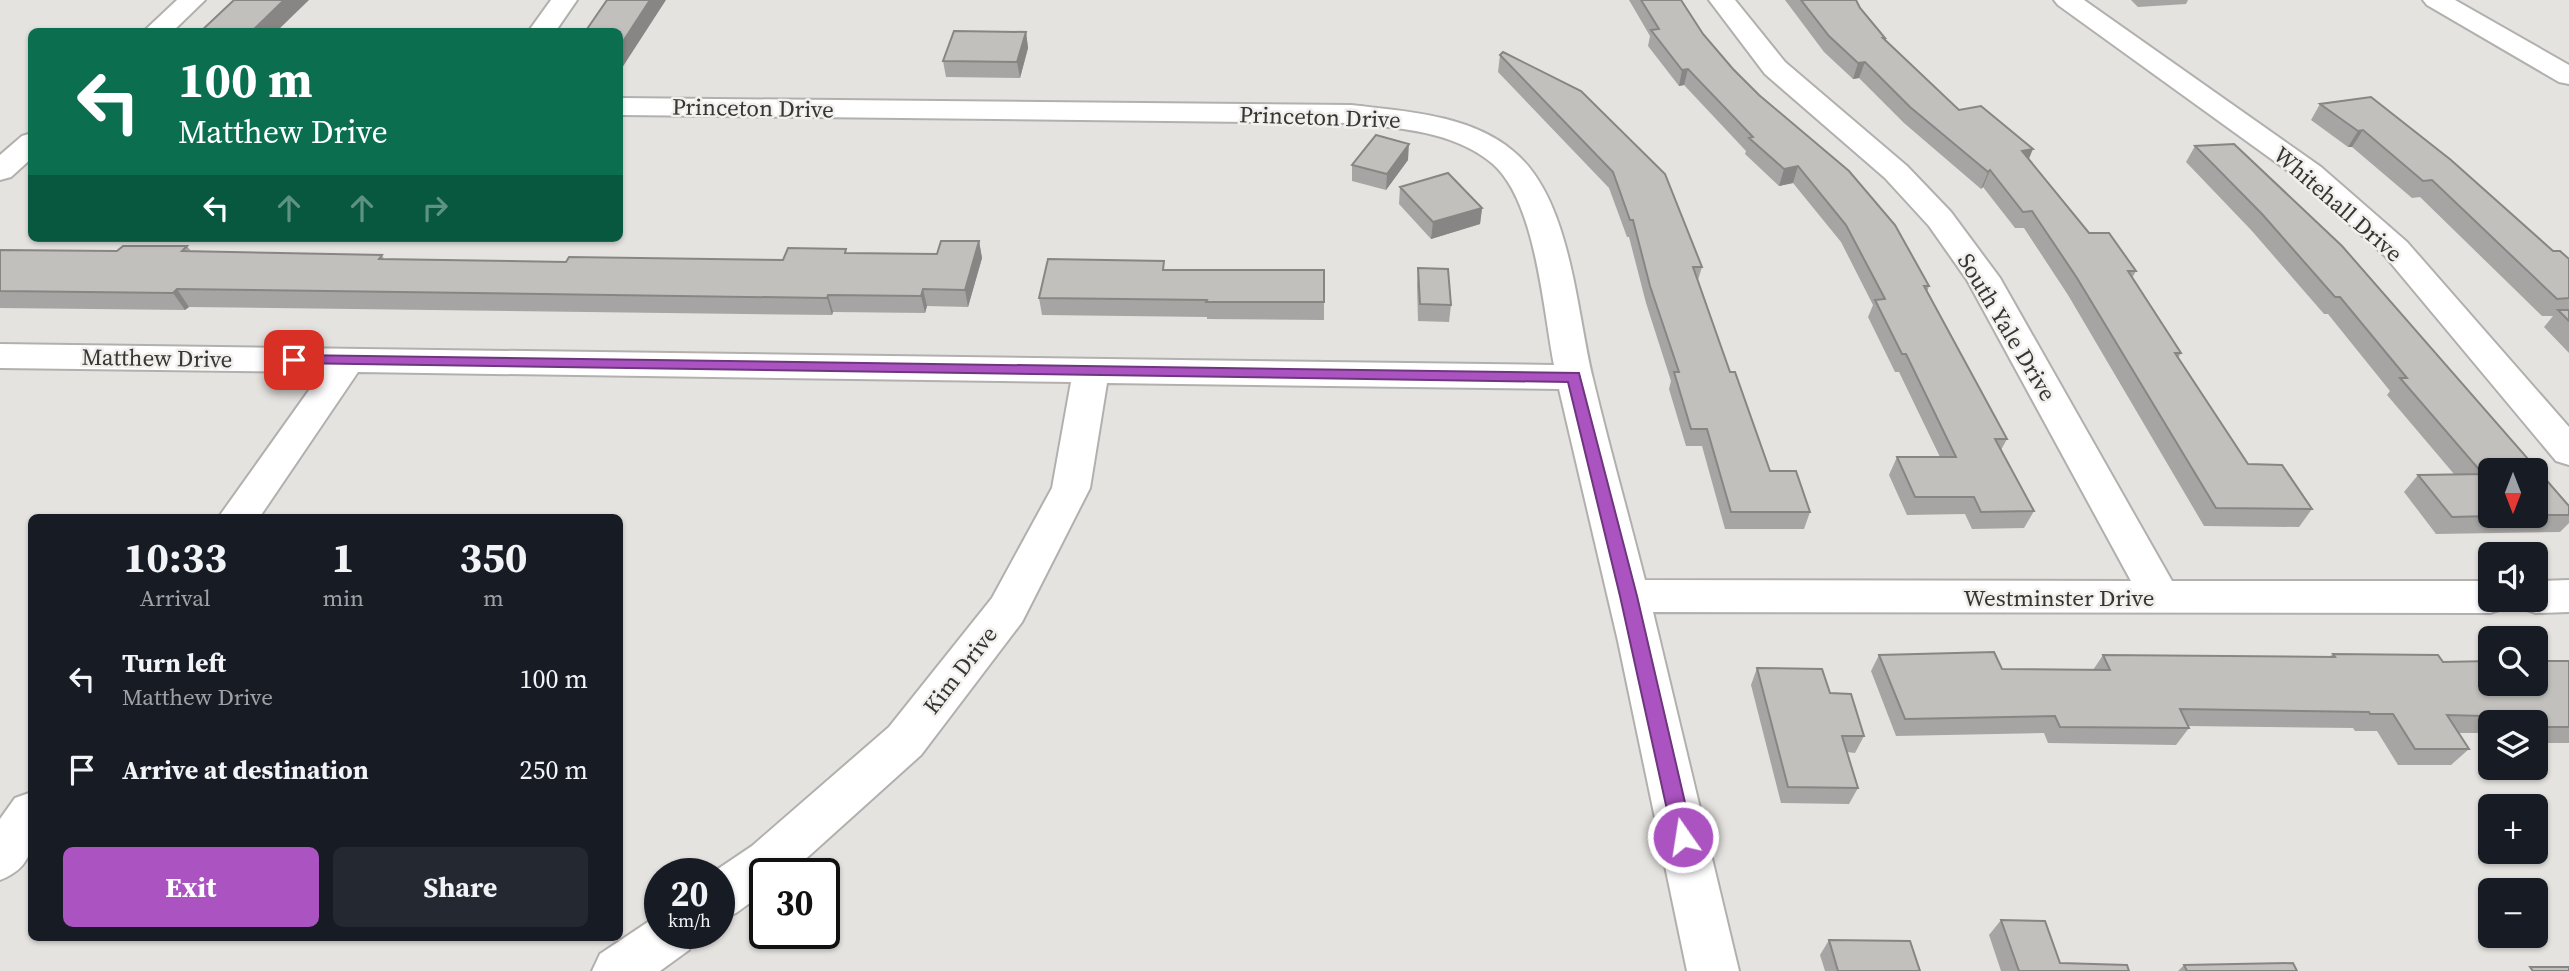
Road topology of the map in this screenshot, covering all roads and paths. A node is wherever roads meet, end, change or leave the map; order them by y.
1 (192, 0) edge
2 (564, 0) edge
3 (1722, 0) edge
4 (2067, 0) edge
5 (2436, 0) edge
6 (160, 28) edge
7 (544, 28) edge
8 (2569, 76) edge
9 (623, 107) edge
10 (28, 146) edge
11 (0, 170) edge
12 (0, 356) edge
13 (348, 360) junction
14 (1091, 370) junction
15 (1574, 377) junction
16 (2569, 452) edge
17 (241, 514) edge
18 (1629, 596) junction
19 (2569, 596) edge
20 (2478, 597) edge
21 (2548, 597) edge
22 (2161, 598) junction
23 (28, 819) edge
24 (0, 858) edge
25 (735, 885) edge
26 (649, 949) edge
27 (618, 971) edge
28 (1713, 971) edge

1 - 6 street
2 - 7 street
3 - 22 street, South Yale Drive
4 - 16 street, Whitehall Drive
5 - 8 street
9 - 15 street, Princeton Drive
10 - 11 street
12 - 13 street, Matthew Drive
13 - 14 street, Matthew Drive
13 - 17 street
14 - 15 street, Matthew Drive
14 - 25 street, Kim Drive
15 - 18 street, Princeton Drive
18 - 22 street, Westminster Drive
18 - 28 street, Princeton Drive
19 - 21 street
20 - 22 street, Westminster Drive
23 - 24 street
26 - 27 street

